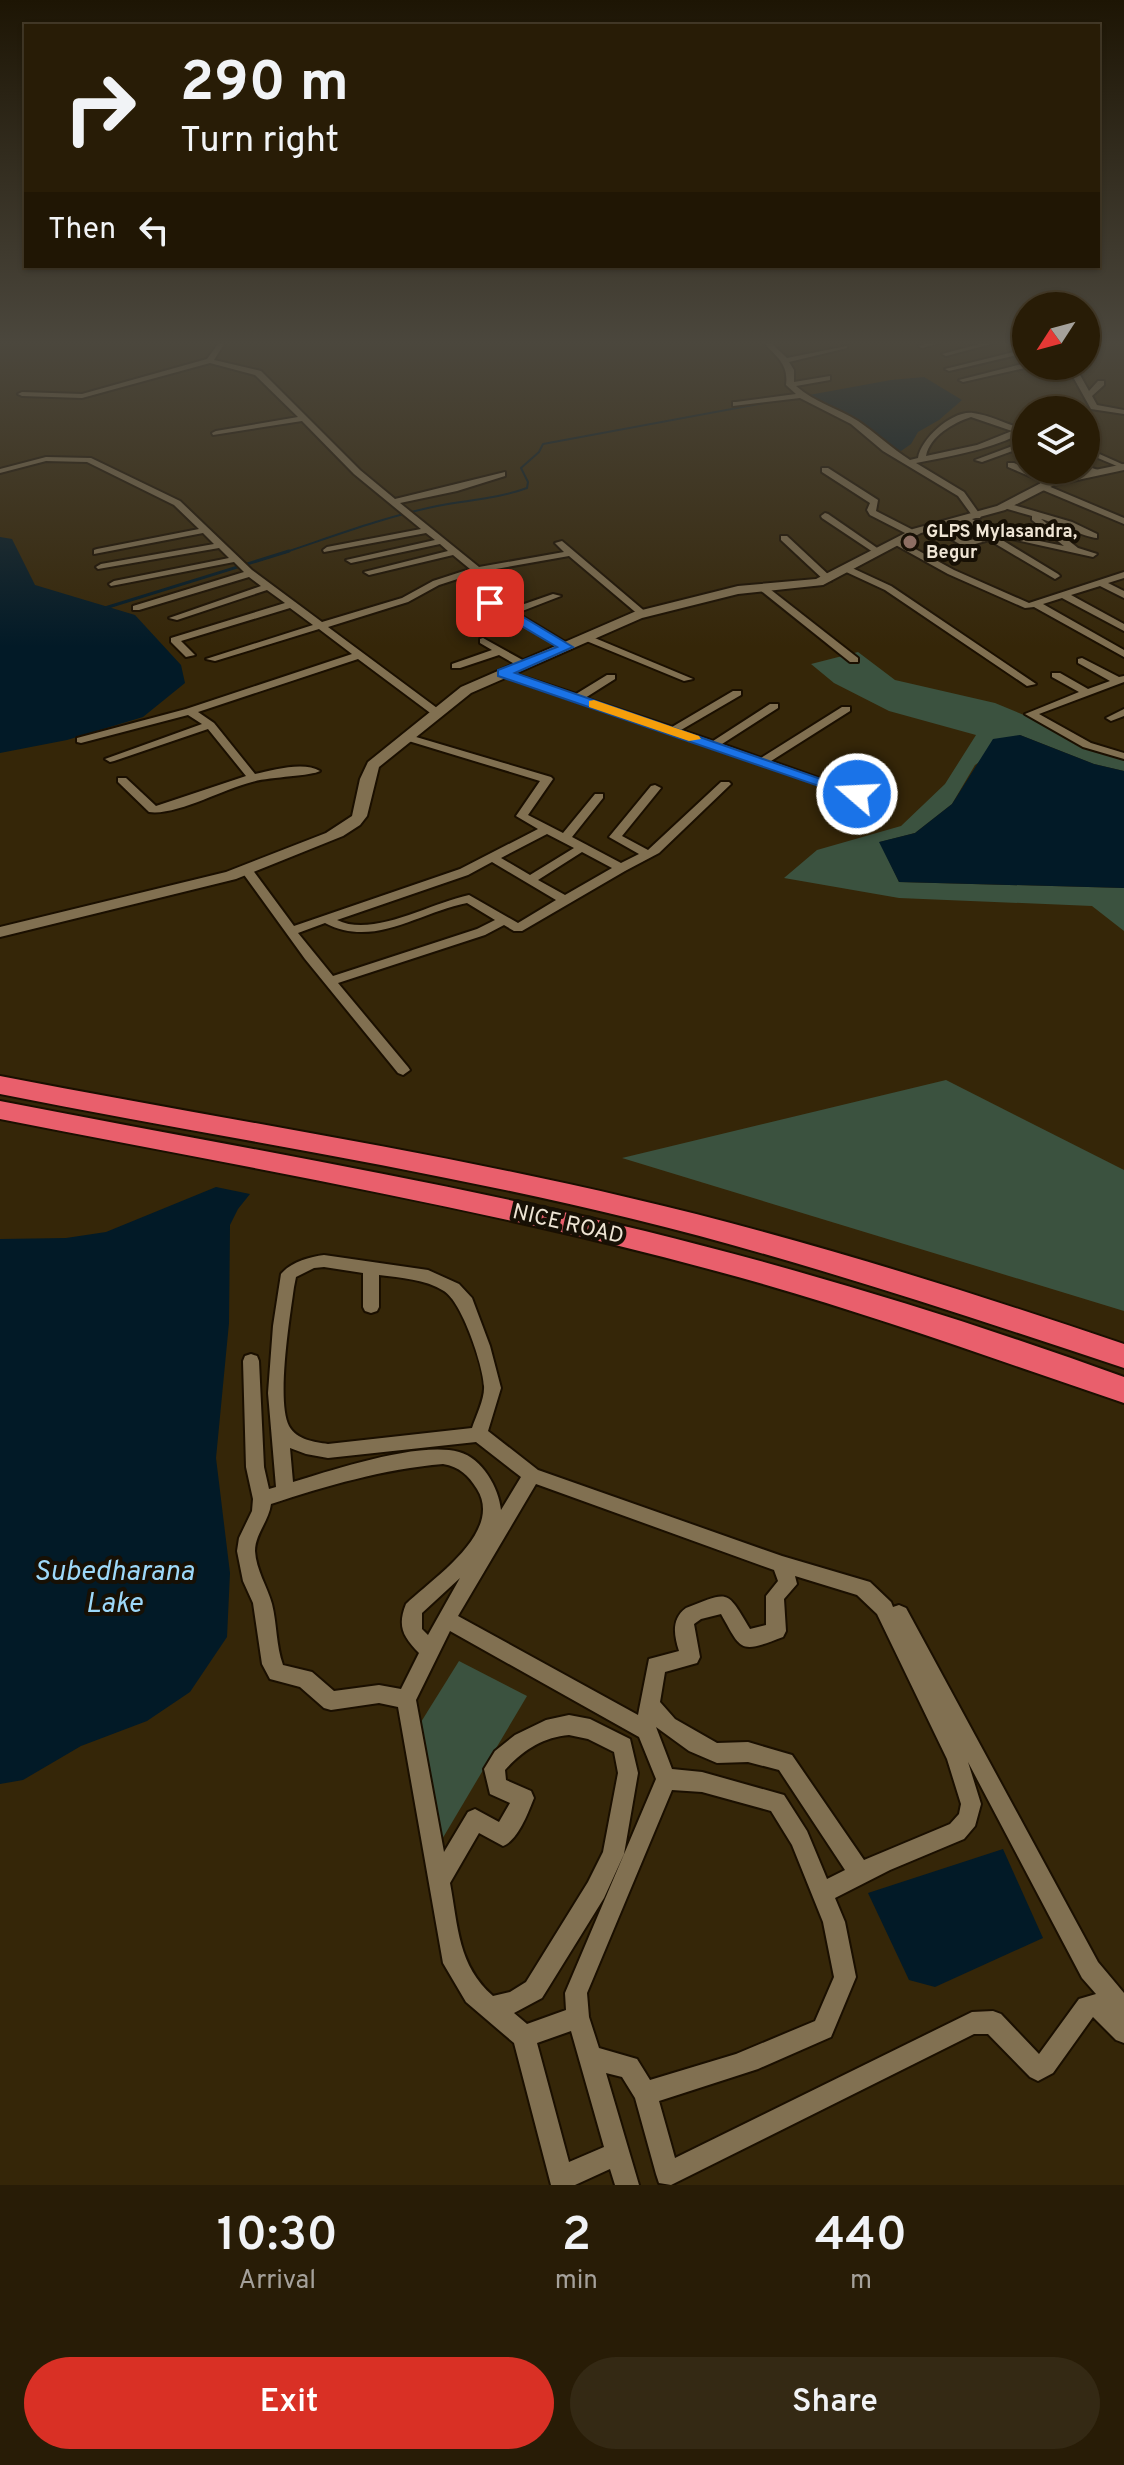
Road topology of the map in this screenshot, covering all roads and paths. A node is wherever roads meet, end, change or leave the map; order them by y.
1 (329, 443) edge
2 (879, 443) edge
3 (925, 443) edge
4 (984, 443) edge
5 (972, 447) junction
6 (1012, 449) edge
7 (991, 455) junction
8 (1100, 456) edge
9 (922, 459) junction
10 (979, 460) dead end
11 (910, 462) junction
12 (1123, 467) edge
13 (1100, 469) edge
14 (825, 470) dead end
15 (0, 471) edge
16 (502, 474) dead end
17 (1046, 484) joint
18 (394, 502) junction
19 (1007, 506) junction
20 (825, 516) dead end
21 (1035, 516) junction
22 (971, 518) junction
23 (1124, 521) edge
24 (933, 527) junction
25 (206, 530) junction
26 (428, 530) junction
27 (912, 533) junction
28 (992, 534) junction
29 (1094, 536) dead end
30 (784, 538) dead end
31 (442, 541) junction
32 (897, 542) junction
33 (559, 543) dead end
34 (222, 545) junction
35 (327, 550) dead end
36 (1074, 550) junction
37 (97, 552) dead end
38 (455, 552) junction
39 (879, 552) junction
40 (571, 553) junction
41 (1093, 554) dead end
42 (351, 560) dead end
43 (244, 566) junction
44 (101, 567) dead end
45 (847, 569) junction
46 (477, 570) junction
47 (369, 572) dead end
48 (1124, 575) edge
49 (1055, 576) dead end
50 (828, 579) junction
51 (1101, 583) junction
52 (114, 584) dead end
53 (269, 586) junction
54 (763, 588) junction
55 (1064, 595) junction
56 (1124, 595) edge
57 (556, 596) dead end
58 (477, 603) dead end
59 (292, 604) junction
60 (1036, 604) junction
61 (136, 608) dead end
62 (510, 612) junction
63 (643, 614) junction
64 (174, 618) dead end
65 (320, 625) junction
66 (1124, 628) edge
67 (587, 638) junction
68 (483, 641) dead end
69 (567, 647) junction
70 (500, 651) junction
71 (1124, 654) edge
72 (190, 655) dead end
73 (360, 655) junction
74 (211, 659) dead end
75 (854, 660) dead end
76 (1082, 661) dead end
77 (524, 665) junction
78 (456, 666) dead end
79 (503, 673) junction
80 (1056, 675) dead end
81 (611, 677) dead end
82 (688, 679) dead end
83 (1121, 680) edge
84 (737, 693) dead end
85 (1087, 693) junction
86 (577, 698) junction
87 (1055, 704) junction
88 (774, 706) dead end
89 (846, 709) dead end
90 (190, 711) junction
91 (1124, 712) edge
92 (437, 713) junction
93 (1111, 718) dead end
94 (210, 725) junction
95 (673, 731) junction
96 (406, 737) junction
97 (81, 740) dead end
98 (714, 745) junction
99 (1124, 747) edge
100 (1118, 754) edge
101 (110, 759) dead end
102 (762, 762) junction
103 (314, 771) dead end
104 (251, 776) junction
105 (122, 780) dead end
106 (725, 784) dead end
107 (655, 788) dead end
108 (599, 796) dead end
109 (883, 803) dead end
110 (547, 829) junction
111 (565, 838) junction
112 (583, 847) junction
113 (649, 855) junction
114 (495, 859) junction
115 (621, 868) junction
116 (248, 872) junction
117 (530, 880) junction
118 (566, 901) junction
119 (326, 919) junction
120 (505, 920) junction
121 (291, 931) junction
122 (0, 932) edge
123 (332, 981) junction
124 (403, 1070) dead end
125 (0, 1085) edge
126 (0, 1110) edge
127 (371, 1267) junction
128 (371, 1307) dead end
129 (1124, 1356) edge
130 (251, 1361) dead end
131 (1124, 1390) edge
132 (279, 1423) junction
133 (479, 1434) junction
134 (532, 1475) junction
135 (285, 1492) junction
136 (262, 1499) junction
137 (782, 1564) junction
138 (899, 1614) dead end
139 (446, 1619) junction
140 (430, 1650) junction
141 (406, 1699) junction
142 (650, 1705) junction
143 (646, 1730) junction
144 (666, 1779) junction
145 (860, 1873) junction
146 (439, 1882) junction
147 (823, 1893) junction
148 (489, 2008) junction
149 (1124, 2010) edge
150 (578, 2017) junction
151 (1124, 2032) edge
152 (524, 2036) junction
153 (590, 2058) junction
154 (645, 2093) junction
155 (619, 2153) junction
156 (665, 2180) edge
157 (562, 2182) edge
158 (627, 2185) edge

1 - 18 street
2 - 11 street
3 - 9 street
4 - 5 street
5 - 7 street
5 - 9 street
6 - 7 street
7 - 10 street
8 - 12 street
9 - 11 street
11 - 22 street
12 - 13 street
14 - 27 street
15 - 25 street
16 - 18 street
17 - 19 street
17 - 23 street
18 - 26 street
19 - 21 street
19 - 22 street
20 - 39 street
21 - 29 street
21 - 36 street
22 - 24 street
22 - 28 street
24 - 27 street
24 - 28 street
25 - 34 street
25 - 37 street
26 - 31 street
26 - 35 street
27 - 32 street
28 - 36 street
28 - 49 street
30 - 50 street
31 - 38 street
31 - 42 street
32 - 39 street
32 - 60 street
33 - 40 street
34 - 43 street
34 - 44 street
36 - 41 street
38 - 46 street
38 - 47 street
39 - 45 street
40 - 46 street
40 - 63 street
43 - 52 street
43 - 53 street
43 - 61 street
45 - 50 street
45 - 87 street
46 - 65 street
48 - 51 street
50 - 54 street
51 - 55 street
51 - 56 street
53 - 59 street
53 - 64 street
54 - 63 street
54 - 75 street
55 - 60 street
55 - 66 street
57 - 62 street
58 - 62 street
59 - 65 street
59 - 72 street
60 - 71 street
62 - 69 street
63 - 67 street
65 - 73 street
65 - 74 street
67 - 69 street
67 - 82 street
68 - 70 street
69 - 77 street
70 - 77 street
70 - 78 street
73 - 90 street
73 - 92 street
76 - 83 street
77 - 79 street
79 - 86 street
79 - 92 street
80 - 85 street
81 - 86 street
83 - 85 street
84 - 95 street
85 - 87 street
86 - 95 street
87 - 100 street
88 - 98 street
89 - 102 street
90 - 94 street
90 - 97 street
91 - 93 street
92 - 96 street
94 - 101 street
94 - 104 street
95 - 98 street
96 - 110 street
96 - 116 street
98 - 102 street
99 - 100 street
102 - 109 street
103 - 104 street
104 - 105 street
106 - 113 street
107 - 113 street
108 - 111 street
110 - 111 street
110 - 114 street
111 - 112 street
112 - 115 street
112 - 117 street
113 - 115 street
114 - 117 street
114 - 119 street
115 - 118 street
116 - 121 street
116 - 122 street
117 - 118 street
118 - 120 street
119 - 120 street
119 - 121 street
120 - 123 street
121 - 123 street
123 - 124 street
125 - 129 highway, NICE ROAD
126 - 131 highway, NICE ROAD
127 - 128 street
127 - 132 street
127 - 133 street
130 - 136 street
132 - 133 street
132 - 135 street
133 - 134 street
134 - 137 street
134 - 139 street
135 - 136 street
135 - 140 street
136 - 141 street
137 - 142 street
137 - 145 street
138 - 149 street
139 - 140 street
139 - 143 street
140 - 141 street
141 - 146 street
142 - 143 street
142 - 145 street
143 - 144 street
144 - 147 street
144 - 150 street
145 - 147 street
146 - 148 street
146 - 148 street
147 - 154 street
148 - 152 street
150 - 152 street
150 - 153 street
151 - 156 street
152 - 157 street
153 - 154 street
153 - 155 street
154 - 156 street
155 - 157 street
155 - 158 street

